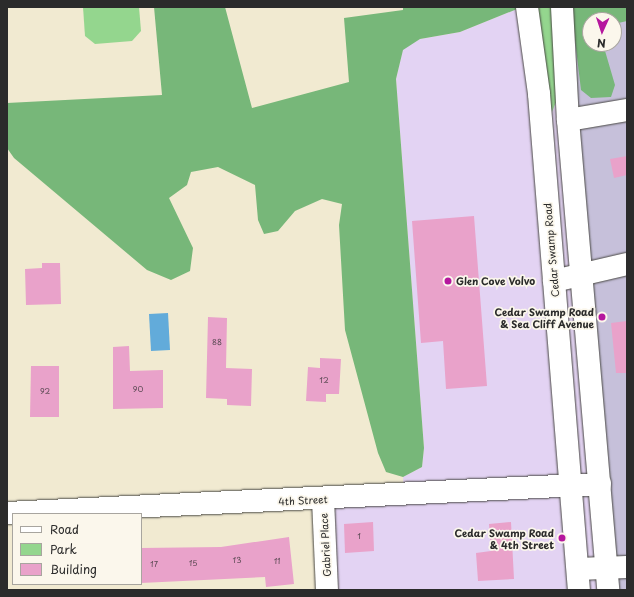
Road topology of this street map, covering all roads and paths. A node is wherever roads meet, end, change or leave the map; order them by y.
1 (527, 7) edge
2 (562, 7) edge
3 (627, 110) edge
4 (568, 120) junction
5 (542, 132) junction
6 (579, 249) junction
7 (627, 264) edge
8 (581, 274) junction
9 (554, 280) junction
10 (600, 484) junction
11 (570, 485) junction
12 (323, 499) junction
13 (7, 513) edge
14 (617, 567) edge
15 (578, 580) edge
16 (327, 590) edge
17 (608, 590) edge

1 - 5 main road, Cedar Swamp Road
2 - 4 main road
3 - 4 main road
4 - 6 main road
5 - 6 main road
5 - 9 main road, Cedar Swamp Road
6 - 8 main road
7 - 8 main road
8 - 9 main road
8 - 10 main road
9 - 11 main road, Cedar Swamp Road
10 - 11 main road, 4th Street
10 - 14 main road
11 - 12 main road, 4th Street
11 - 15 main road, Cedar Swamp Road
12 - 13 main road, 4th Street
12 - 16 main road, Gabriel Place
14 - 15 main road
14 - 17 main road

